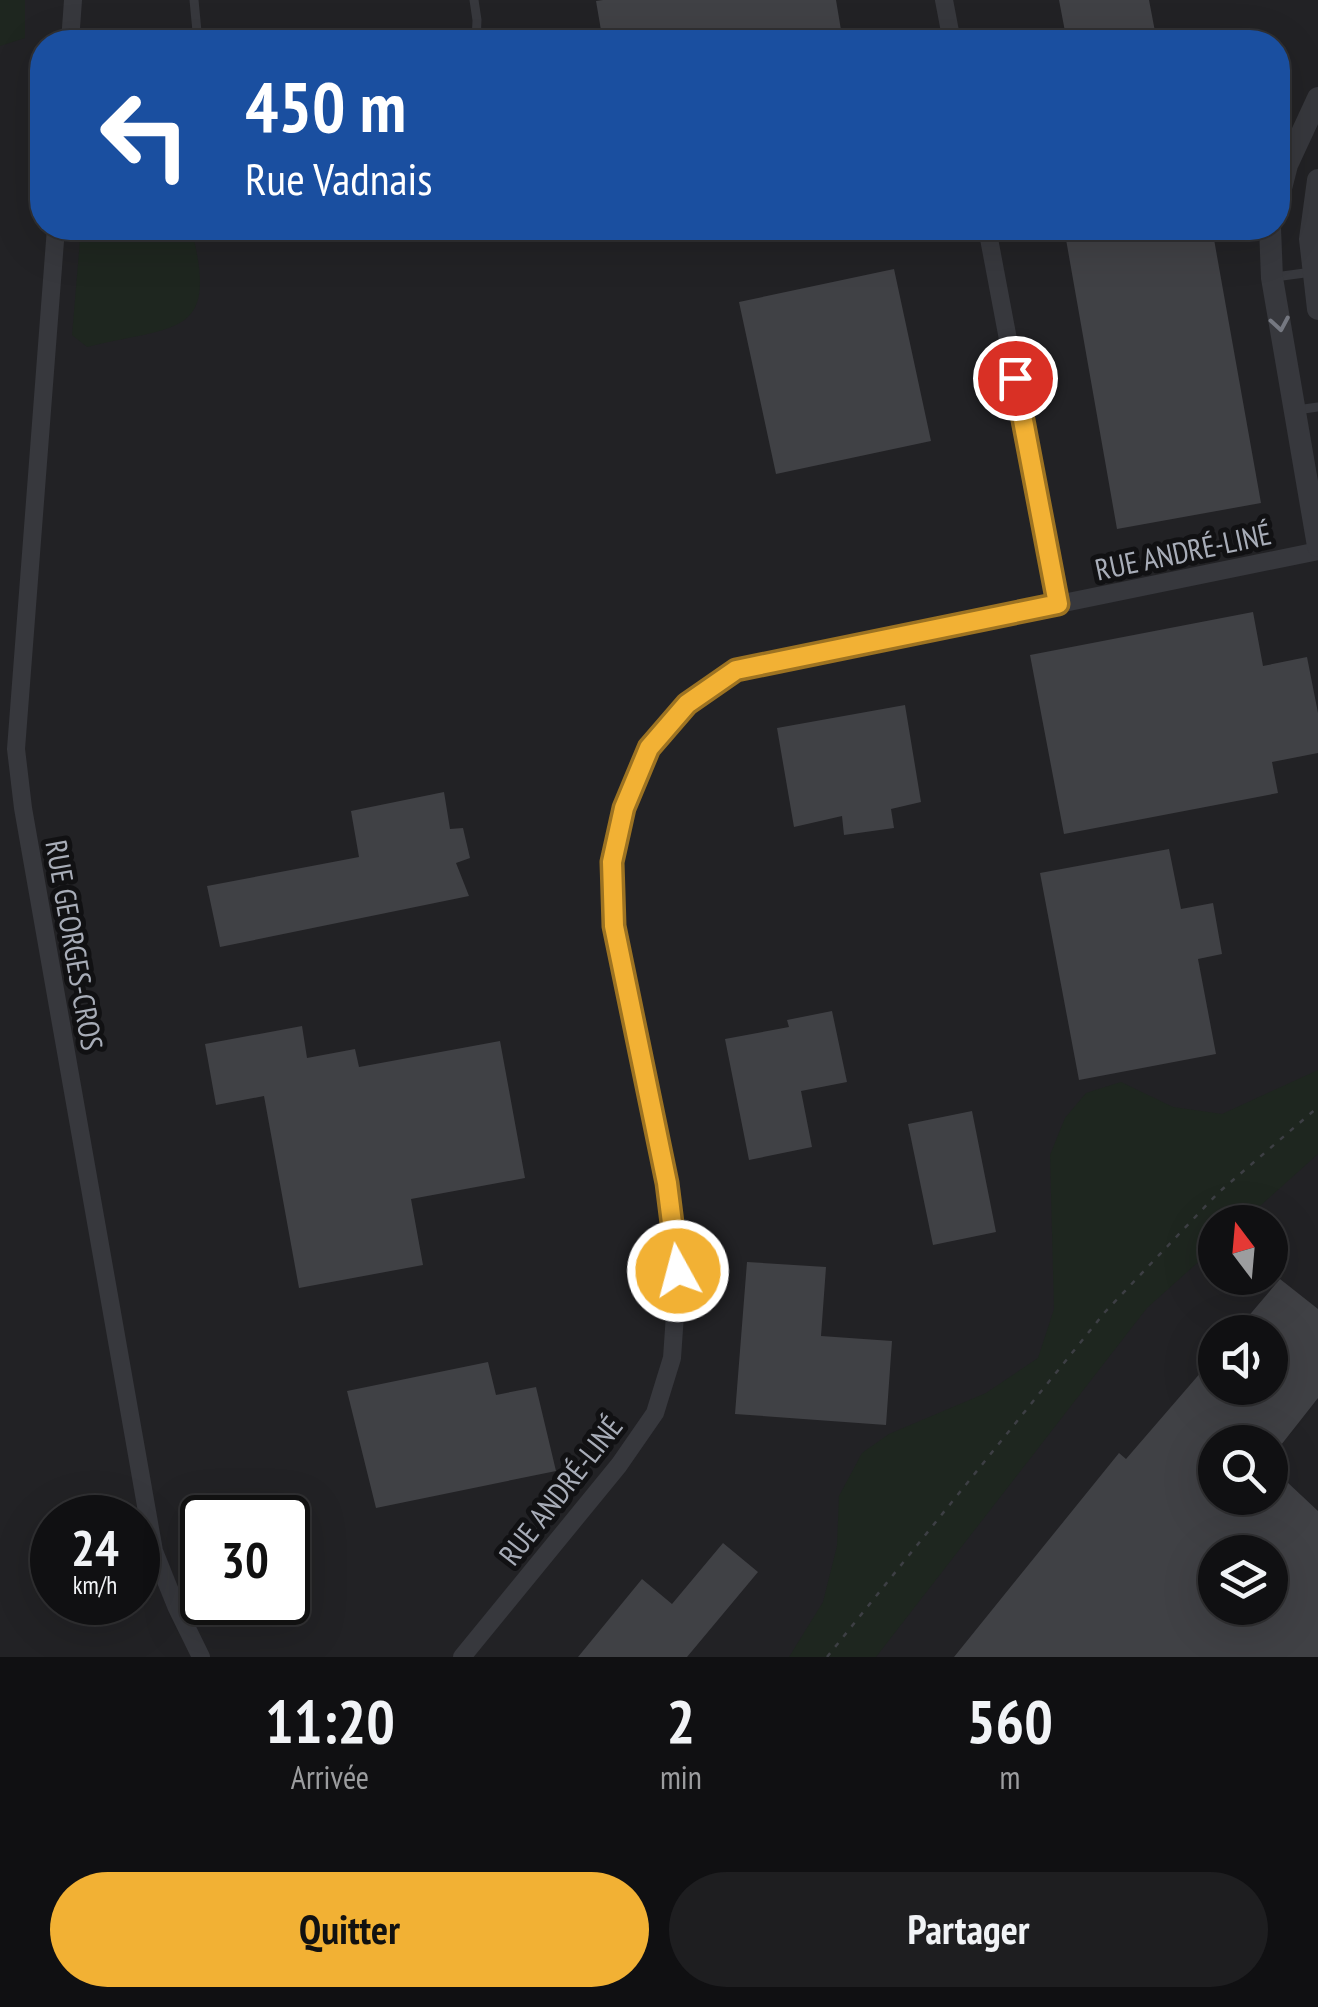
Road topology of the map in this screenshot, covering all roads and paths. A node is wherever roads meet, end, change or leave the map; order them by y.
1 (73, 0) edge
2 (194, 0) edge
3 (474, 0) edge
4 (944, 0) edge
5 (71, 30) edge
6 (197, 30) edge
7 (477, 30) edge
8 (950, 30) edge
9 (1318, 98) edge
10 (1290, 157) edge
11 (1318, 180) edge
12 (55, 240) edge
13 (989, 240) edge
14 (1270, 240) edge
15 (1312, 272) junction
16 (1272, 278) junction
17 (1318, 309) edge
18 (1306, 409) edge
19 (1318, 549) edge
20 (1058, 604) junction
21 (1318, 1108) edge
22 (201, 1657) edge
23 (462, 1657) edge
24 (827, 1657) edge

1 - 5 street
2 - 6 lane
3 - 7 lane
4 - 8 street
9 - 10 street
11 - 15 street
12 - 22 street, RUE GEORGES-CROS
13 - 20 street
14 - 16 street
15 - 16 lane
15 - 17 street
16 -> 18 street
18 - 19 street
19 - 20 street, RUE ANDRÉ-LINÉ
20 - 23 street, RUE ANDRÉ-LINÉ
21 - 24 path

